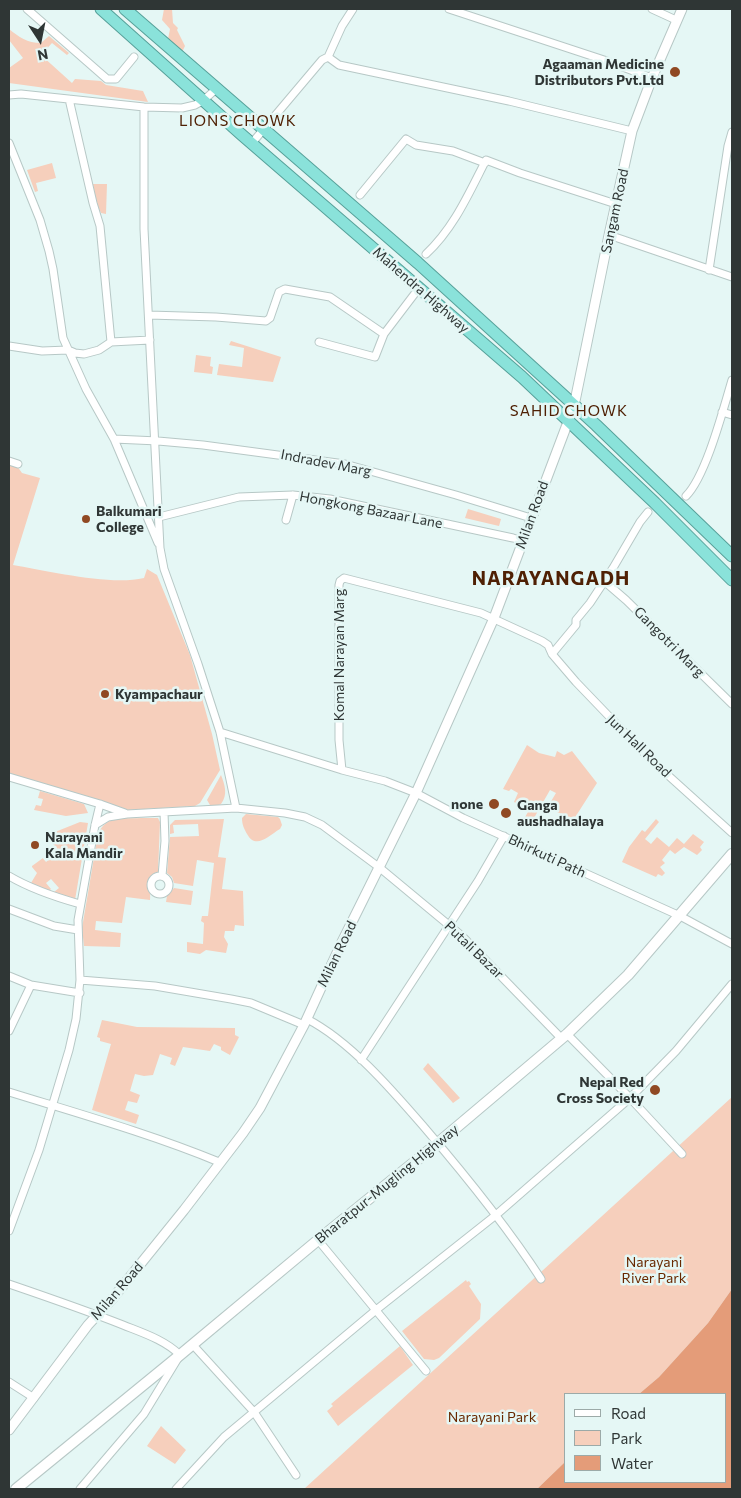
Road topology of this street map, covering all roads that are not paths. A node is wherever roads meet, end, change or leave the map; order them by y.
1 (27, 9) edge
2 (100, 9) edge
3 (125, 9) edge
4 (353, 9) edge
5 (449, 9) edge
6 (652, 9) edge
7 (682, 9) edge
8 (676, 20) junction
9 (134, 56) dead end
10 (328, 57) junction
11 (652, 78) junction
12 (216, 88) junction
13 (9, 95) edge
14 (69, 99) junction
15 (204, 100) junction
16 (144, 107) junction
17 (263, 129) junction
18 (632, 131) junction
19 (732, 132) edge
20 (9, 143) edge
21 (252, 143) junction
22 (485, 163) junction
23 (360, 195) dead end
24 (616, 204) junction
25 (609, 235) junction
26 (426, 254) dead end
27 (709, 270) junction
28 (732, 277) edge
29 (419, 288) junction
30 (149, 316) junction
31 (384, 334) junction
32 (150, 340) junction
33 (111, 342) junction
34 (319, 342) dead end
35 (9, 346) edge
36 (68, 350) junction
37 (732, 380) edge
38 (574, 406) junction
39 (722, 412) junction
40 (732, 415) edge
41 (568, 420) junction
42 (114, 440) junction
43 (155, 441) junction
44 (9, 461) edge
45 (18, 464) dead end
46 (293, 495) junction
47 (686, 496) dead end
48 (648, 512) dead end
49 (159, 516) junction
50 (531, 518) junction
51 (286, 520) dead end
52 (523, 541) junction
53 (160, 548) junction
54 (732, 556) edge
55 (732, 580) edge
56 (604, 581) junction
57 (494, 618) junction
58 (552, 654) junction
59 (732, 704) edge
60 (220, 732) junction
61 (342, 770) junction
62 (9, 777) edge
63 (416, 793) junction
64 (100, 804) junction
65 (236, 808) junction
66 (164, 812) junction
67 (127, 814) junction
68 (95, 825) junction
69 (732, 833) edge
70 (504, 836) junction
71 (732, 854) edge
72 (380, 868) junction
73 (9, 876) edge
74 (162, 876) dead end
75 (80, 904) junction
76 (9, 909) edge
77 (680, 916) junction
78 (449, 925) junction
79 (78, 930) junction
80 (732, 944) edge
81 (9, 976) edge
82 (80, 980) junction
83 (732, 984) edge
84 (31, 985) junction
85 (80, 994) junction
86 (305, 1022) junction
87 (9, 1031) edge
88 (564, 1036) junction
89 (361, 1060) junction
90 (9, 1092) edge
91 (630, 1098) junction
92 (53, 1105) junction
93 (438, 1143) junction
94 (682, 1154) dead end
95 (220, 1162) junction
96 (496, 1215) junction
97 (9, 1231) edge
98 (318, 1240) junction
99 (541, 1278) dead end
100 (9, 1284) edge
101 (376, 1310) junction
102 (98, 1315) junction
103 (193, 1345) junction
104 (180, 1356) junction
105 (426, 1371) dead end
106 (9, 1382) edge
107 (34, 1398) junction
108 (254, 1412) junction
109 (9, 1430) edge
110 (296, 1475) dead end
111 (16, 1489) edge
112 (80, 1489) edge
113 (176, 1489) edge

1 - 9 street
2 - 15 highway, Mahendra Highway
3 - 12 highway, Mahendra Highway
4 - 10 street
5 - 11 street
6 - 8 street
7 - 8 street, Sangam Road
8 - 11 street, Sangam Road
10 - 17 street
10 - 18 street
11 - 18 street, Sangam Road
12 - 15 street
12 - 17 highway, Mahendra Highway
13 - 14 street
14 - 16 street
14 - 33 street
15 - 16 street
15 - 21 highway, Mahendra Highway
16 - 30 street
17 - 21 street
17 - 38 highway, Mahendra Highway
18 - 24 street, Sangam Road
19 - 27 street
20 - 36 street
21 - 29 highway, Mahendra Highway
22 - 23 street
22 - 24 street
22 - 26 street
24 - 25 street, Sangam Road
25 - 27 street
25 - 38 street, Sangam Road
27 - 28 street
29 - 31 street
29 - 41 highway, Mahendra Highway
30 - 31 street
30 - 32 street
31 - 34 street
32 - 33 street
32 - 43 street
33 - 36 street
35 - 36 street
36 - 42 street
37 - 39 street
38 - 41 street, Sangam Road
38 - 54 highway, Mahendra Highway
39 - 40 street
39 - 47 street
41 - 50 street, Milan Road
41 - 55 highway, Mahendra Highway
42 - 43 street, Indradev Marg
42 - 53 street
43 - 49 street
43 - 50 street, Indradev Marg
44 - 45 street
46 - 49 street, Hongkong Bazaar Lane
46 - 51 street
46 - 52 street, Hongkong Bazaar Lane
48 - 56 street
49 - 53 street
50 - 52 street, Milan Road
52 - 57 street, Milan Road
53 - 60 street
56 - 58 street
56 - 59 street, Gangotri Marg
57 - 58 street, Jun Hall Road
57 - 61 street, Komal Narayan Marg
57 - 63 street, Milan Road
58 - 69 street, Jun Hall Road
60 - 61 street, Bhirkuti Path
60 - 65 street
61 - 63 street, Bhirkuti Path
62 - 64 street
63 - 70 street, Bhirkuti Path
63 - 72 street, Milan Road
64 - 67 street
64 - 68 street
65 - 66 street, Putali Bazar
65 - 72 street, Putali Bazar
66 - 67 street, Putali Bazar
66 - 74 street
67 - 68 street
68 - 75 street
70 - 77 street, Bhirkuti Path
70 - 78 street
71 - 77 main road, Bharatpur-Mugling Highway
72 - 78 street, Putali Bazar
72 - 86 street, Milan Road
73 - 75 street
75 - 79 street
76 - 79 street
77 - 80 street, Bhirkuti Path
77 - 88 main road, Bharatpur-Mugling Highway
78 - 88 street, Putali Bazar
78 - 89 street
79 - 82 street
81 - 84 street
82 - 85 street
82 - 86 street
83 - 91 street
84 - 85 street
84 - 87 street
85 - 92 street
86 - 89 street
86 - 95 street, Milan Road
88 - 91 street, Putali Bazar
88 - 93 main road, Bharatpur-Mugling Highway
89 - 93 street
90 - 92 street
91 - 94 street, Putali Bazar
91 - 96 street
92 - 95 street
92 - 97 street
93 - 96 street
93 - 98 main road, Bharatpur-Mugling Highway
95 - 102 street, Milan Road
96 - 99 street
96 - 101 street
98 - 101 street
98 - 103 main road, Bharatpur-Mugling Highway
100 - 102 street
101 - 105 street
101 - 108 street
102 - 104 street
102 - 107 street, Milan Road
103 - 104 main road, Bharatpur-Mugling Highway
103 - 108 street
104 - 111 main road, Bharatpur-Mugling Highway
104 - 112 street
106 - 107 street
107 - 109 street, Milan Road
108 - 110 street
108 - 113 street

